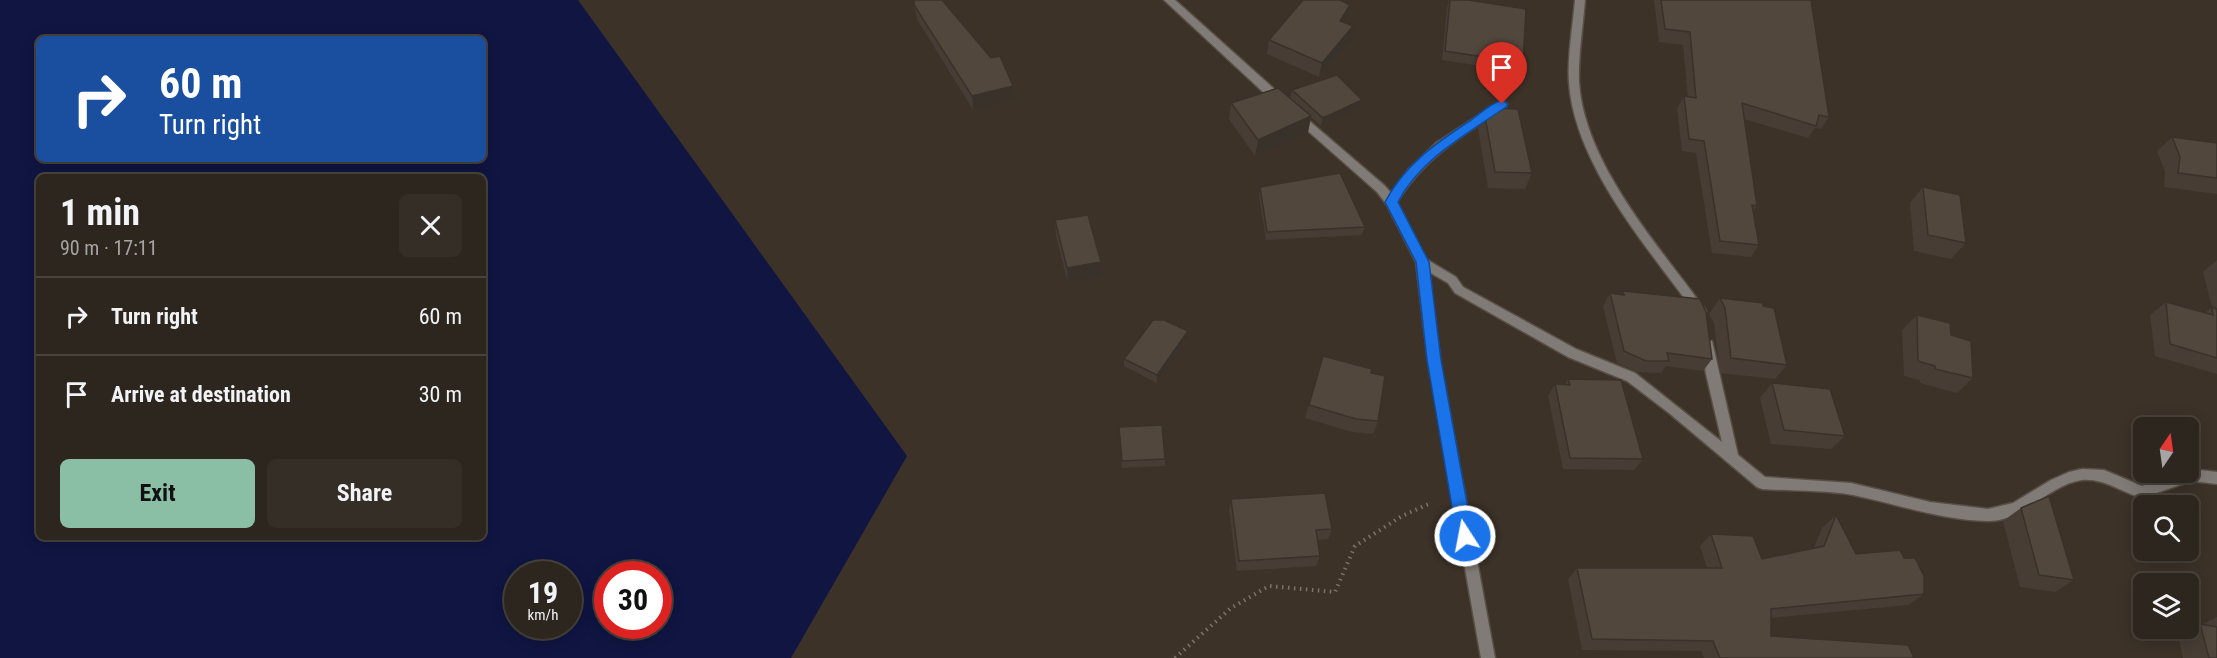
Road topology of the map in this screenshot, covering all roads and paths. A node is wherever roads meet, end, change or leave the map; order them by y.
1 (1169, 0) edge
2 (1580, 0) edge
3 (1502, 104) dead end
4 (1391, 202) junction
5 (1422, 262) junction
6 (1732, 458) junction
7 (2217, 478) edge
8 (1456, 491) junction
9 (1175, 658) edge
10 (1488, 658) edge

1 - 4 street
2 - 6 street
3 - 4 street
4 - 5 street
5 - 6 street
5 - 8 street
6 - 7 street
8 - 9 path
8 - 10 street

